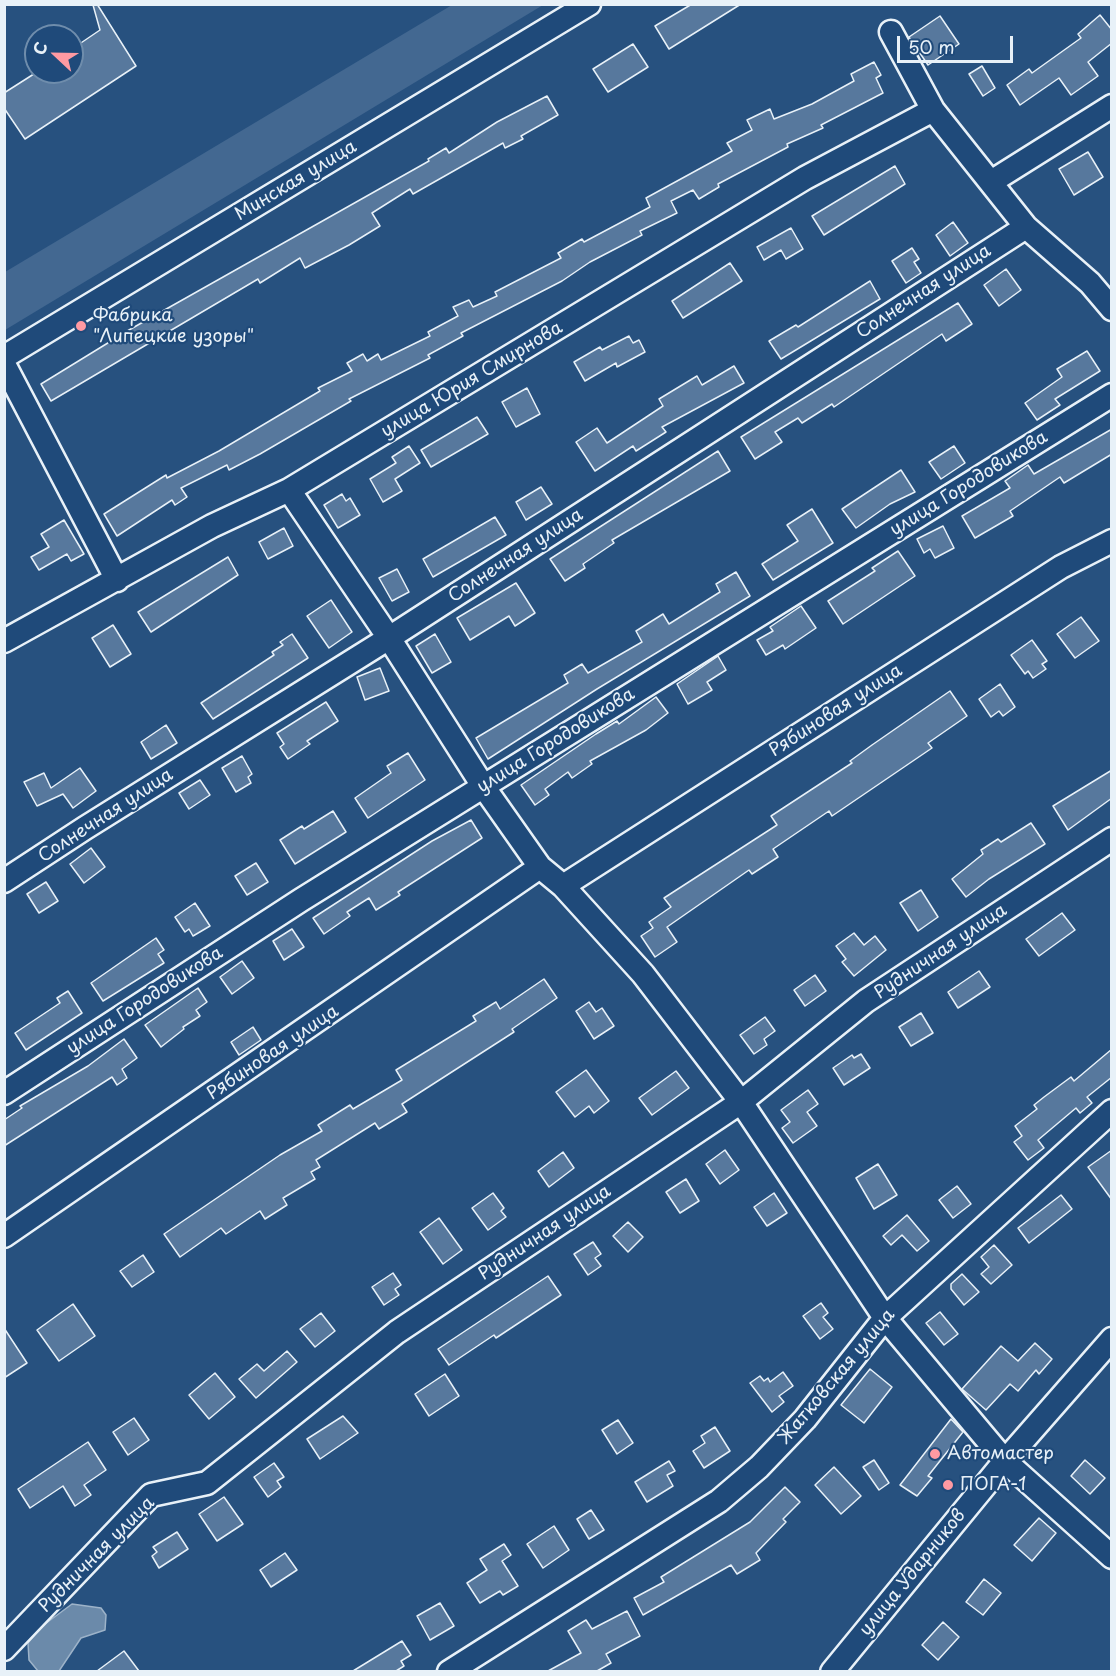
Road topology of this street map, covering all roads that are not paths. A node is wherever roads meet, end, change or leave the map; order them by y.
1 (589, 4) edge
2 (891, 32) dead end
3 (1112, 106) edge
4 (933, 110) junction
5 (991, 182) junction
6 (1026, 227) junction
7 (1112, 309) edge
8 (4, 357) edge
9 (4, 364) edge
10 (1112, 395) edge
11 (289, 490) junction
12 (1112, 541) edge
13 (117, 580) junction
14 (389, 638) junction
15 (4, 641) edge
16 (483, 786) junction
17 (1112, 839) edge
18 (540, 867) junction
19 (4, 881) edge
20 (562, 886) junction
21 (4, 1093) edge
22 (741, 1102) junction
23 (1112, 1111) edge
24 (4, 1236) edge
25 (885, 1318) junction
26 (1112, 1339) edge
27 (1005, 1461) junction
28 (1112, 1557) edge
29 (4, 1649) edge
30 (449, 1671) edge
31 (832, 1671) edge

1 - 8 street, Минская улица
2 - 4 street
3 - 5 street
4 - 5 street
4 - 11 street, улица Юрия Смирнова
5 - 6 street
6 - 7 street
6 - 14 street, Солнечная улица
9 - 13 street
10 - 16 street, улица Городовикова
11 - 13 street, улица Юрия Смирнова
11 - 14 street
12 - 20 street, Рябиновая улица
13 - 15 street, улица Юрия Смирнова
14 - 16 street
14 - 19 street, Солнечная улица
16 - 18 street
16 - 21 street, улица Городовикова
17 - 22 street, Рудничная улица
18 - 20 street
18 - 24 street, Рябиновая улица
20 - 22 street
22 - 25 street
22 - 29 street, Рудничная улица
23 - 25 street, Жатковская улица
25 - 27 street
25 - 30 street, Жатковская улица
26 - 27 street, улица Ударников
27 - 28 street
27 - 31 street, улица Ударников

